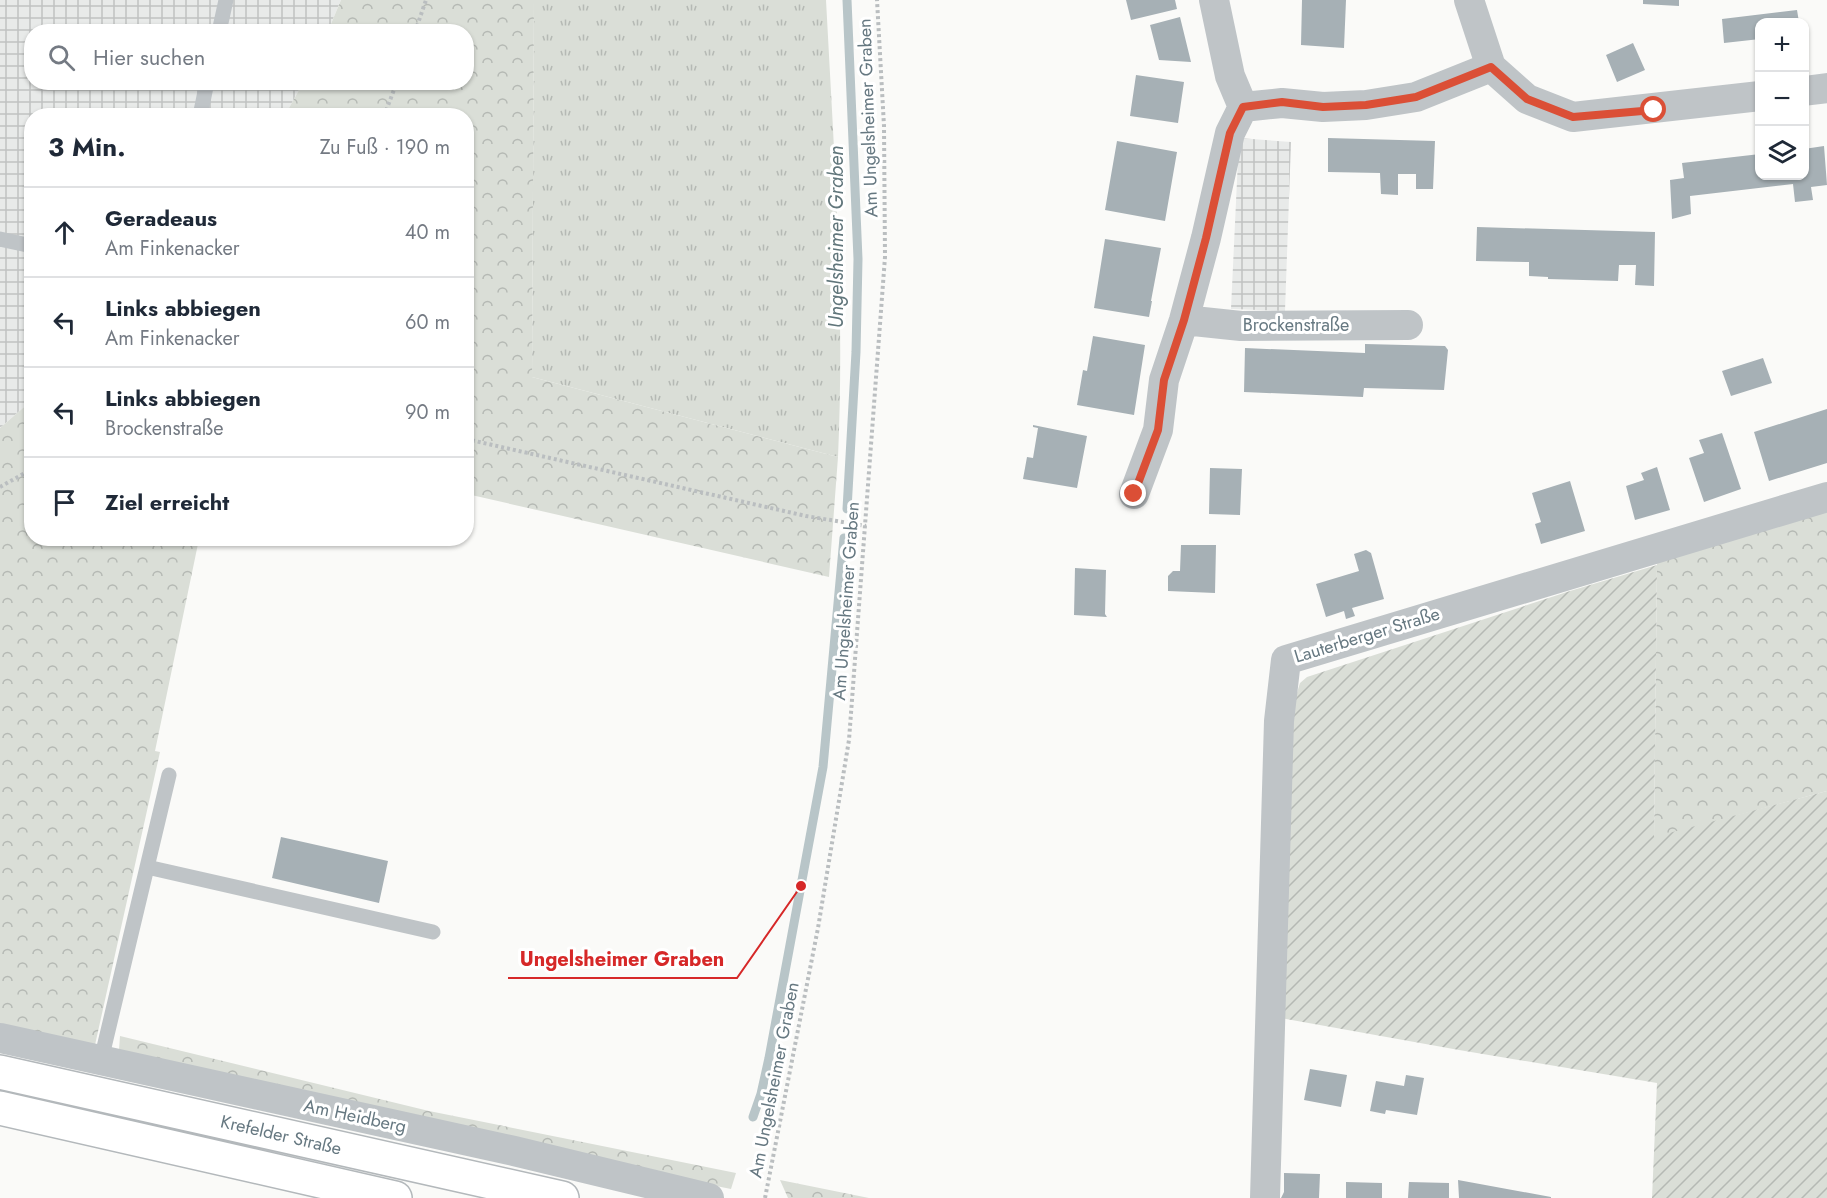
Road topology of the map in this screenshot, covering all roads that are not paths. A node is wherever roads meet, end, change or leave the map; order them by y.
1 (226, 0) edge
2 (1214, 0) edge
3 (1469, 0) edge
4 (221, 24) edge
5 (1491, 67) junction
6 (1827, 88) edge
7 (205, 90) edge
8 (1809, 90) edge
9 (1755, 97) edge
10 (1243, 107) junction
11 (202, 108) edge
12 (0, 239) edge
13 (24, 244) edge
14 (1184, 320) junction
15 (1408, 325) dead end
16 (1134, 494) dead end
17 (1827, 497) edge
18 (168, 775) dead end
19 (147, 867) junction
20 (433, 932) dead end
21 (0, 1038) edge
22 (101, 1060) junction
23 (0, 1071) edge
24 (0, 1108) edge
25 (395, 1198) edge
26 (562, 1198) edge
27 (709, 1198) edge
28 (1265, 1198) edge

1 - 4 lane
2 - 10 street
3 - 5 street
5 - 9 street
5 - 10 street
6 - 8 street
7 - 11 lane
10 - 14 street
12 - 13 lane
14 - 15 street, Brockenstraße
14 - 16 street
17 - 28 street, Lauterberger Straße
18 - 19 lane
19 - 20 lane
19 - 22 lane
21 - 22 street, Am Heidberg
22 - 27 street, Am Heidberg
23 - 26 highway, Krefelder Straße
24 - 25 highway, Krefelder Straße

